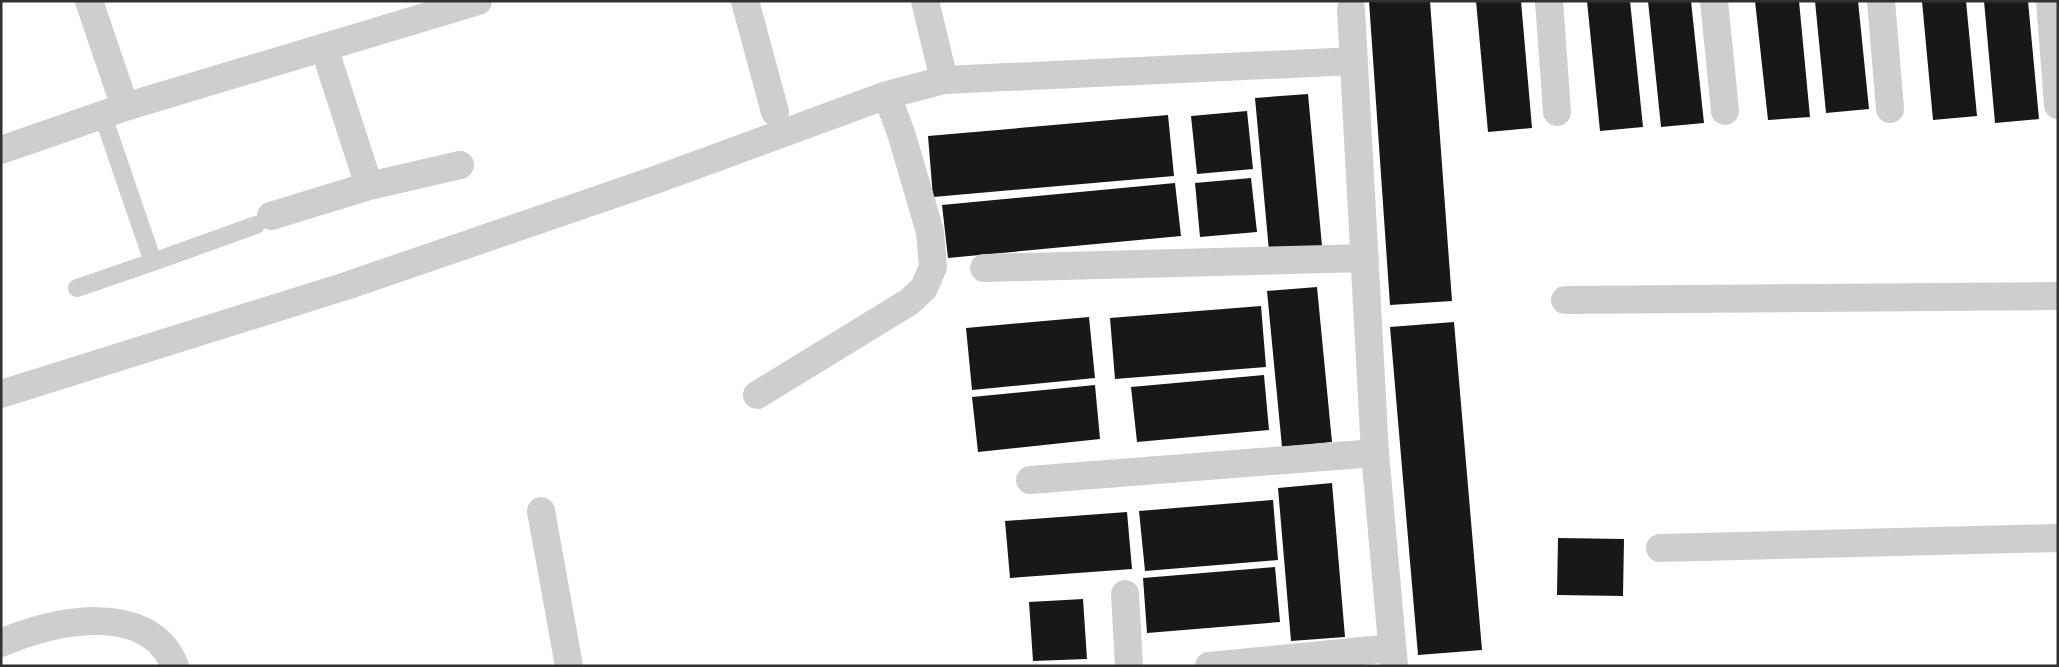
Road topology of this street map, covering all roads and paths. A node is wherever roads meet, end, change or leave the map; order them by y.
1 (89, 1) edge
2 (478, 1) edge
3 (745, 1) edge
4 (925, 1) edge
5 (1549, 1) edge
6 (1714, 1) edge
7 (1881, 1) edge
8 (2050, 1) edge
9 (1351, 9) dead end
10 (324, 48) junction
11 (1354, 61) junction
12 (944, 80) junction
13 (887, 95) junction
14 (2058, 104) edge
15 (1890, 109) dead end
16 (114, 112) junction
17 (775, 112) dead end
18 (1557, 112) dead end
19 (1725, 112) dead end
20 (1, 150) edge
21 (460, 165) dead end
22 (369, 186) junction
23 (264, 221) joint
24 (1365, 258) junction
25 (154, 262) junction
26 (984, 268) dead end
27 (78, 288) dead end
28 (2058, 296) edge
29 (1565, 300) dead end
30 (1, 394) edge
31 (756, 395) dead end
32 (1375, 453) junction
33 (1030, 480) dead end
34 (541, 511) dead end
35 (2058, 538) edge
36 (1660, 548) dead end
37 (1125, 594) dead end
38 (1, 643) edge
39 (1393, 657) edge
40 (175, 666) edge
41 (569, 666) edge
42 (1129, 666) edge
43 (1209, 666) edge

1 - 16 street
2 - 10 street
3 - 17 street
4 - 12 street
5 - 18 street
6 - 19 street
7 - 15 street
8 - 14 street
9 - 11 street
10 - 16 street
10 - 22 street
11 - 12 street
11 - 24 street
12 - 13 street
13 - 30 street
13 - 31 street
16 - 20 street
16 - 25 lane
21 - 22 street
22 - 23 street
23 - 25 lane
24 - 26 street
24 - 32 street
25 - 27 lane
28 - 29 street
32 - 33 street
32 - 39 street
34 - 41 street
35 - 36 street
37 - 42 street
38 - 40 street
39 - 43 street

